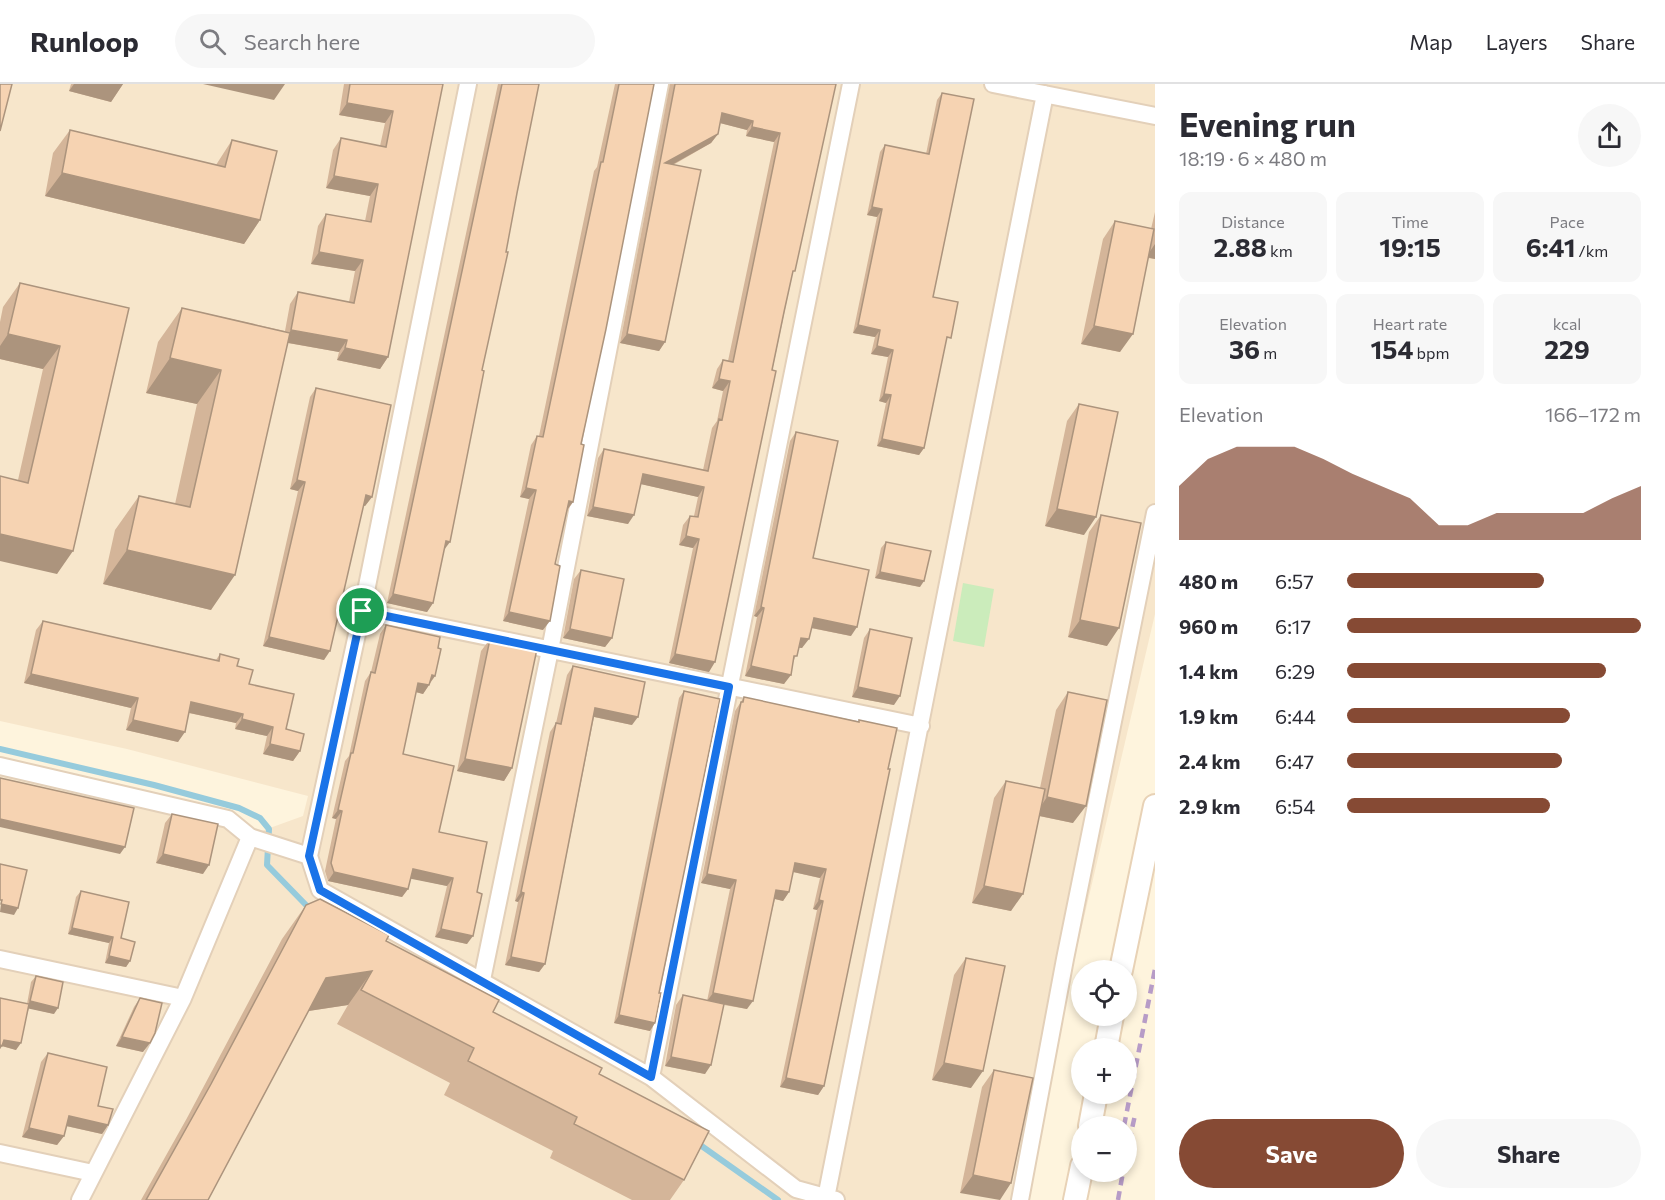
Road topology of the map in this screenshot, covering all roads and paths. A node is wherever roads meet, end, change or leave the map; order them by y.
1 (468, 84) edge
2 (660, 84) edge
3 (851, 84) edge
4 (993, 84) edge
5 (1045, 94) junction
6 (1155, 116) edge
7 (1155, 513) edge
8 (362, 611) junction
9 (549, 650) junction
10 (729, 687) junction
11 (921, 726) junction
12 (0, 766) edge
13 (1155, 806) edge
14 (253, 839) junction
15 (309, 856) junction
16 (0, 959) edge
17 (1123, 960) edge
18 (482, 980) junction
19 (183, 998) junction
20 (651, 1077) junction
21 (0, 1153) edge
22 (93, 1173) junction
23 (1079, 1182) edge
24 (831, 1199) edge
25 (80, 1200) edge
26 (1020, 1200) edge
27 (1075, 1200) edge

1 - 8 street
2 - 9 street
3 - 10 street
4 - 5 street
5 - 6 street
5 - 11 street
7 - 26 street
8 - 9 street
8 - 15 street
9 - 10 street
9 - 18 street
10 - 11 street
10 - 20 street
11 - 24 street
12 - 14 street
13 - 17 main road
14 - 15 street
14 - 19 street
15 - 18 street
16 - 19 street
18 - 20 street
19 - 22 street
20 - 24 street
21 - 22 street
22 - 25 street
23 - 27 main road

